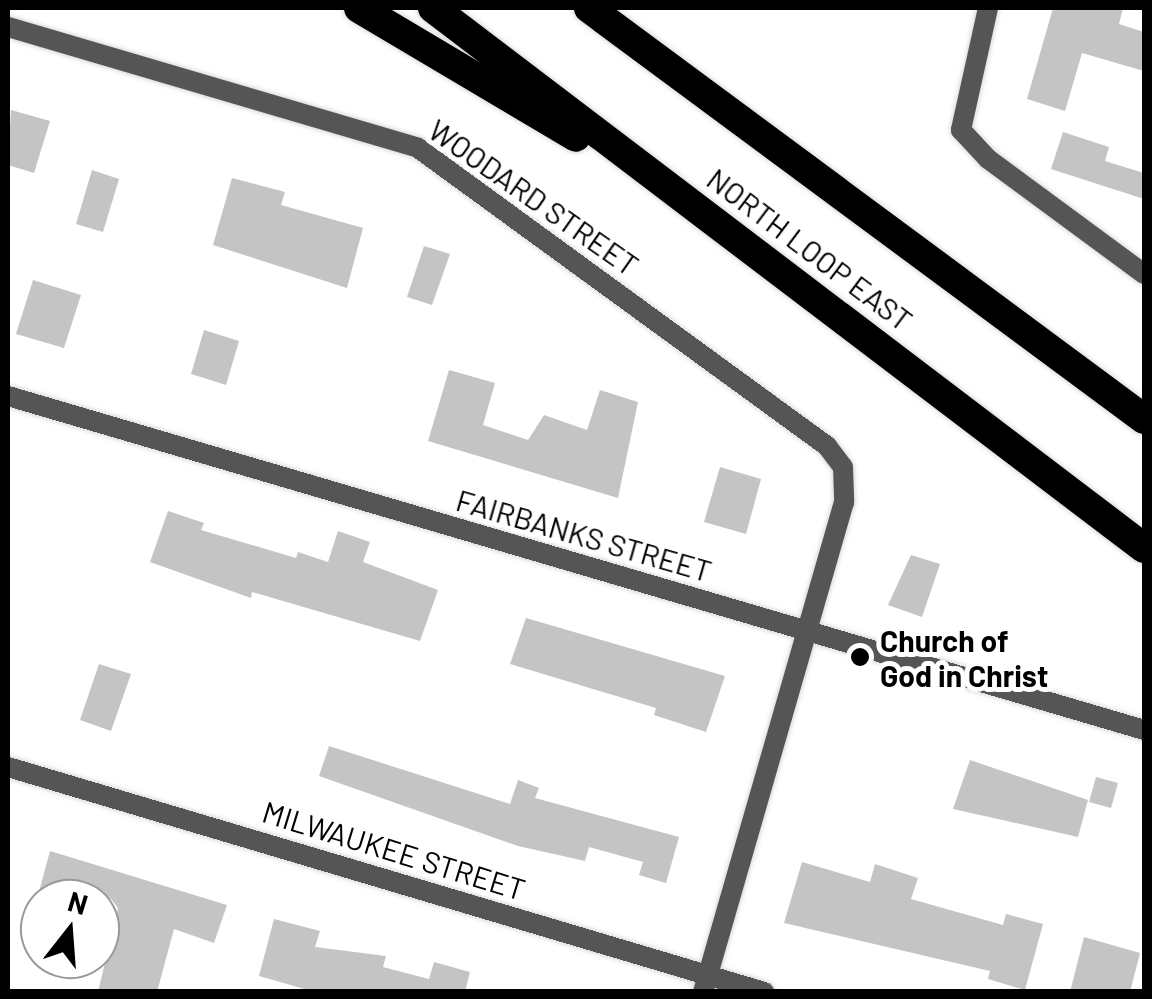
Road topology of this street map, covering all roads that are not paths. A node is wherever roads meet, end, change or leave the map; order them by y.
1 (360, 8) edge
2 (433, 8) edge
3 (589, 8) edge
4 (988, 8) edge
5 (8, 27) edge
6 (708, 216) junction
7 (1144, 274) edge
8 (8, 396) edge
9 (1144, 419) edge
10 (1144, 548) edge
11 (808, 630) junction
12 (1144, 730) edge
13 (8, 767) edge
14 (706, 983) edge
15 (764, 992) edge

1 - 6 highway
2 - 6 highway, NORTH LOOP EAST
3 - 9 highway, NORTH LOOP EAST
4 - 7 street
5 - 11 street, WOODARD STREET
6 - 10 highway, NORTH LOOP EAST
8 - 11 street, FAIRBANKS STREET
11 - 12 street, FAIRBANKS STREET
11 - 14 street
13 - 14 street, MILWAUKEE STREET
14 - 15 street, MILWAUKEE STREET

